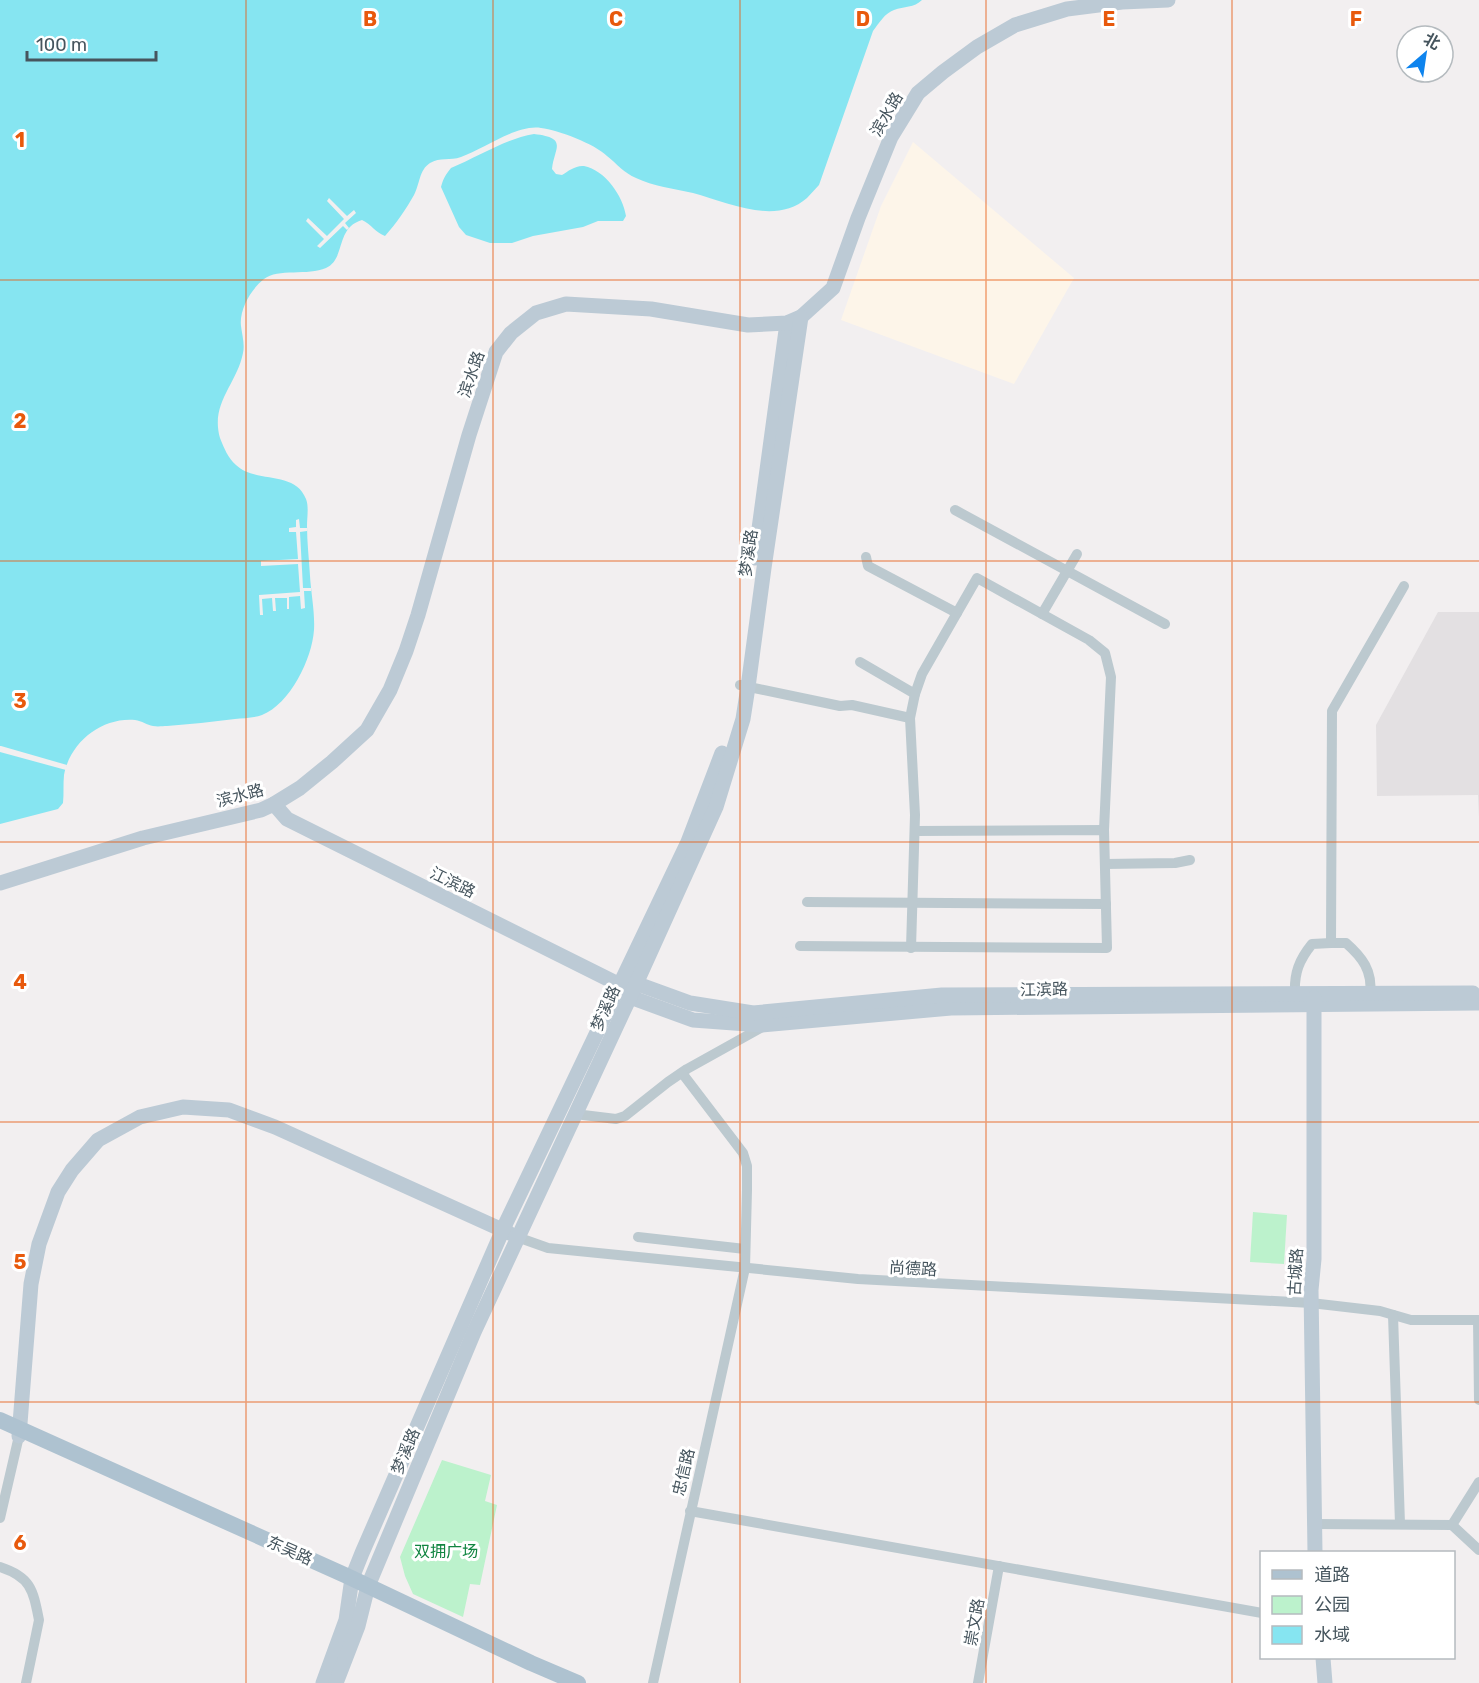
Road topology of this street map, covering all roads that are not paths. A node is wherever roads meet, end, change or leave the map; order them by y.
1 (1168, 0) edge
2 (794, 320) junction
3 (955, 510) dead end
4 (1077, 554) dead end
5 (866, 557) dead end
6 (1067, 571) junction
7 (1404, 586) dead end
8 (957, 613) junction
9 (1042, 614) junction
10 (1165, 624) dead end
11 (860, 662) dead end
12 (744, 686) junction
13 (915, 694) junction
14 (910, 721) junction
15 (274, 804) junction
16 (1104, 830) junction
17 (915, 831) junction
18 (1190, 860) dead end
19 (1105, 864) junction
20 (0, 883) edge
21 (807, 902) dead end
22 (912, 903) junction
23 (1106, 904) junction
24 (1331, 943) junction
25 (800, 946) dead end
26 (911, 948) junction
27 (628, 988) junction
28 (1479, 993) edge
29 (1295, 994) junction
30 (1370, 994) junction
31 (1314, 1000) junction
32 (1479, 1004) edge
33 (768, 1024) junction
34 (681, 1073) junction
35 (575, 1114) junction
36 (502, 1230) junction
37 (517, 1237) junction
38 (638, 1237) dead end
39 (745, 1249) junction
40 (745, 1268) junction
41 (1311, 1303) junction
42 (1393, 1315) junction
43 (1479, 1320) edge
44 (1479, 1401) edge
45 (0, 1420) edge
46 (0, 1427) edge
47 (20, 1432) junction
48 (1479, 1482) edge
49 (690, 1511) junction
50 (0, 1518) edge
51 (1314, 1524) junction
52 (1400, 1524) junction
53 (1452, 1525) junction
54 (1479, 1550) edge
55 (1315, 1551) edge
56 (999, 1566) junction
57 (0, 1567) edge
58 (359, 1586) junction
59 (1260, 1613) edge
60 (1323, 1659) edge
61 (26, 1683) edge
62 (323, 1683) edge
63 (336, 1683) edge
64 (560, 1683) edge
65 (578, 1683) edge
66 (653, 1683) edge
67 (978, 1683) edge
68 (1325, 1683) edge

1 - 2 main road, 滨水路
2 - 12 main road, 梦溪路
2 - 15 main road, 滨水路
3 - 6 street
4 - 6 street
5 - 8 street
6 - 9 street
6 - 10 street
7 - 24 street
8 - 9 street
8 - 13 street
9 - 16 street
11 - 13 street
12 - 14 street
12 - 27 main road, 梦溪路
13 - 14 street
14 - 17 street
15 - 20 main road, 滨水路
15 - 27 main road, 江滨路
16 - 17 street
16 - 19 street
17 - 22 street
18 - 19 street
19 - 23 street
21 - 22 street
22 - 23 street
22 - 26 street
23 - 26 street
24 - 29 street
24 - 30 street
25 - 26 street
27 - 29 main road, 江滨路
27 - 33 main road, 江滨路
27 - 35 main road, 梦溪路
27 - 36 main road, 梦溪路
28 - 30 main road, 江滨路
29 - 31 main road, 江滨路
30 - 31 main road, 江滨路
31 - 32 main road, 江滨路
31 - 33 main road, 江滨路
31 - 41 main road, 古城路
33 - 34 street
34 - 35 street
34 - 39 street, 忠信路
35 - 37 main road, 梦溪路
36 - 37 main road
36 - 47 main road
36 - 58 main road, 梦溪路
37 - 40 street, 尚德路
37 - 58 main road, 梦溪路
38 - 39 street
39 - 40 street, 忠信路
40 - 41 street, 尚德路
40 - 49 street, 忠信路
41 - 42 street, 尚德路
41 - 51 main road, 古城路
42 - 43 street, 尚德路
42 - 52 street
43 - 44 street
45 - 47 main road, 东吴路
46 - 47 main road, 东吴路
47 - 50 street
47 - 58 main road, 东吴路
48 - 53 street
49 - 56 street
49 - 66 street, 忠信路
51 - 52 street
51 - 55 main road, 古城路
52 - 53 street
53 - 54 street
56 - 59 street
56 - 67 street, 崇文路
57 - 61 street
58 - 62 main road, 梦溪路
58 - 63 main road, 梦溪路
58 - 64 main road, 东吴路
58 - 65 main road, 东吴路
60 - 68 main road

